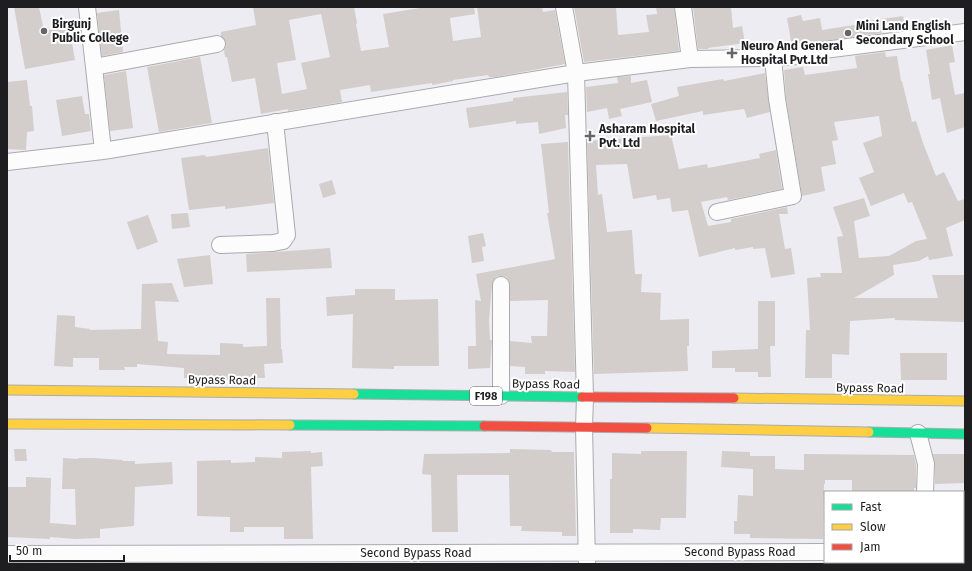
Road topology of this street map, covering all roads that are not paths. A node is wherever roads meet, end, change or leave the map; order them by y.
1 (87, 7) edge
2 (564, 7) edge
3 (683, 7) edge
4 (965, 32) edge
5 (217, 44) dead end
6 (773, 58) junction
7 (690, 59) junction
8 (94, 67) junction
9 (576, 73) junction
10 (275, 122) junction
11 (103, 151) junction
12 (7, 162) edge
13 (716, 212) dead end
14 (220, 245) dead end
15 (501, 285) dead end
16 (7, 390) edge
17 (501, 396) junction
18 (585, 397) junction
19 (965, 401) edge
20 (7, 424) edge
21 (584, 427) junction
22 (918, 433) junction
23 (965, 434) edge
24 (925, 491) edge
25 (824, 552) edge
26 (7, 554) edge
27 (587, 558) edge

1 - 8 street
2 - 9 street
3 - 7 street
4 - 6 street
5 - 8 street
6 - 7 street
6 - 13 street
7 - 9 street
8 - 11 street
9 - 10 street
9 - 18 street
10 - 11 street
10 - 14 street
11 - 12 street
15 - 17 street
16 - 17 main road, Bypass Road / F198
17 - 18 main road, Bypass Road / F198
18 - 19 main road, Bypass Road / F198
18 - 21 street
20 - 21 main road
21 - 22 main road
21 - 27 street
22 - 23 main road
22 - 24 street
25 - 27 street, Second Bypass Road
26 - 27 street, Second Bypass Road

